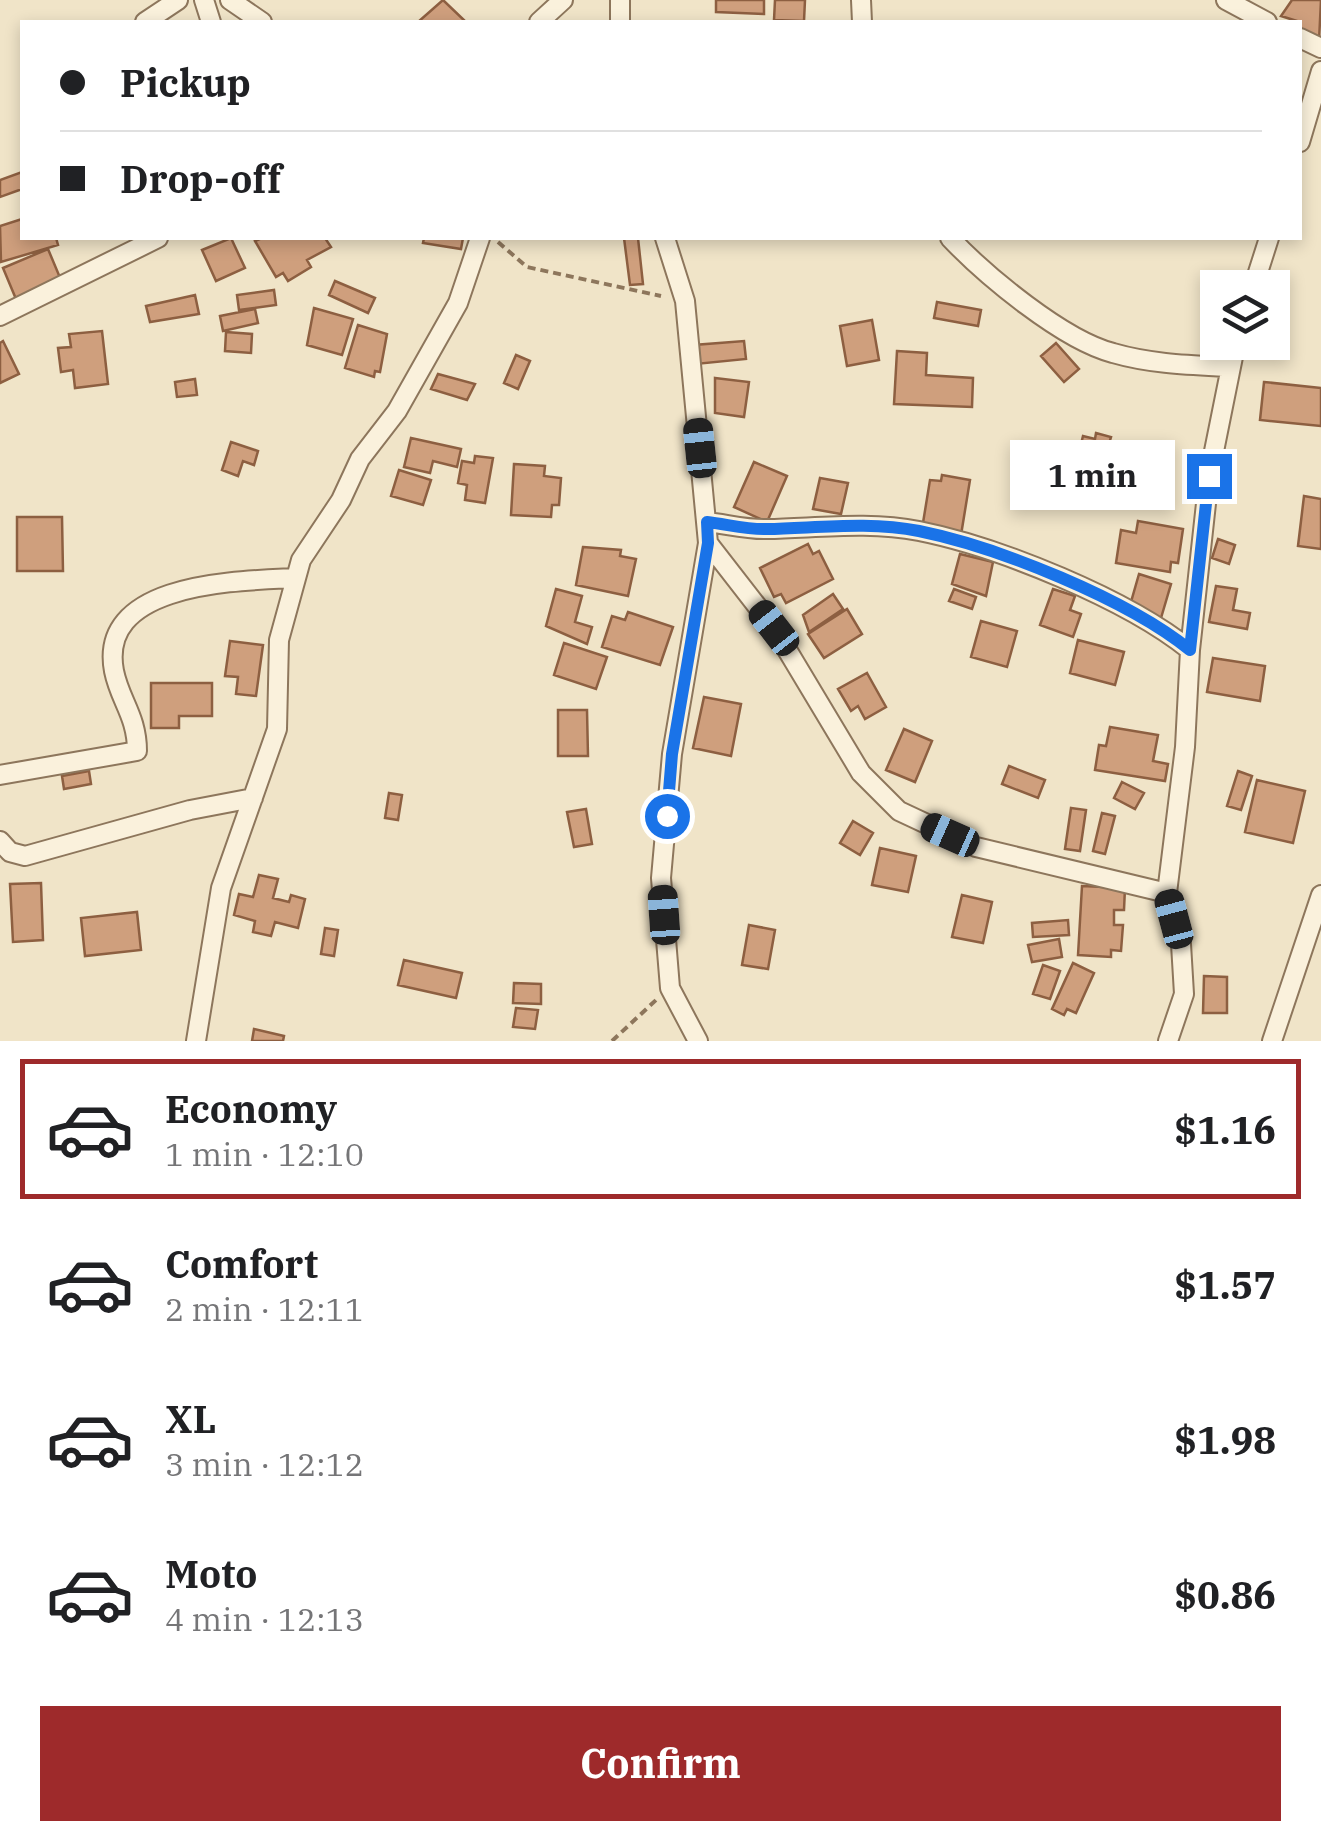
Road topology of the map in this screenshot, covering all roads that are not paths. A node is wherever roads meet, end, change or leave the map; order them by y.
1 (178, 0) edge
2 (230, 0) edge
3 (1226, 0) edge
4 (148, 20) edge
5 (259, 20) edge
6 (1262, 20) edge
7 (1321, 71) edge
8 (1302, 135) edge
9 (479, 240) edge
10 (666, 240) edge
11 (952, 240) edge
12 (1269, 240) edge
13 (128, 244) edge
14 (1260, 270) edge
15 (0, 316) edge
16 (1230, 360) edge
17 (1228, 367) junction
18 (707, 522) junction
19 (708, 543) junction
20 (296, 578) junction
21 (1190, 650) junction
22 (0, 774) edge
23 (253, 798) junction
24 (0, 841) edge
25 (1167, 893) junction
26 (1321, 895) edge
27 (196, 1041) edge
28 (698, 1041) edge
29 (1168, 1041) edge
30 (1272, 1041) edge

1 - 4 street
2 - 5 street
3 - 6 street
7 - 8 street
9 - 20 street
10 - 18 street
11 - 17 street
12 - 14 street
13 - 15 street
16 - 17 street
17 - 21 street
18 - 19 street
18 - 21 street
19 - 25 street
19 - 28 street
20 - 22 street
20 - 23 street
21 - 25 street
23 - 24 street
23 - 27 street
25 - 29 street
26 - 30 street

